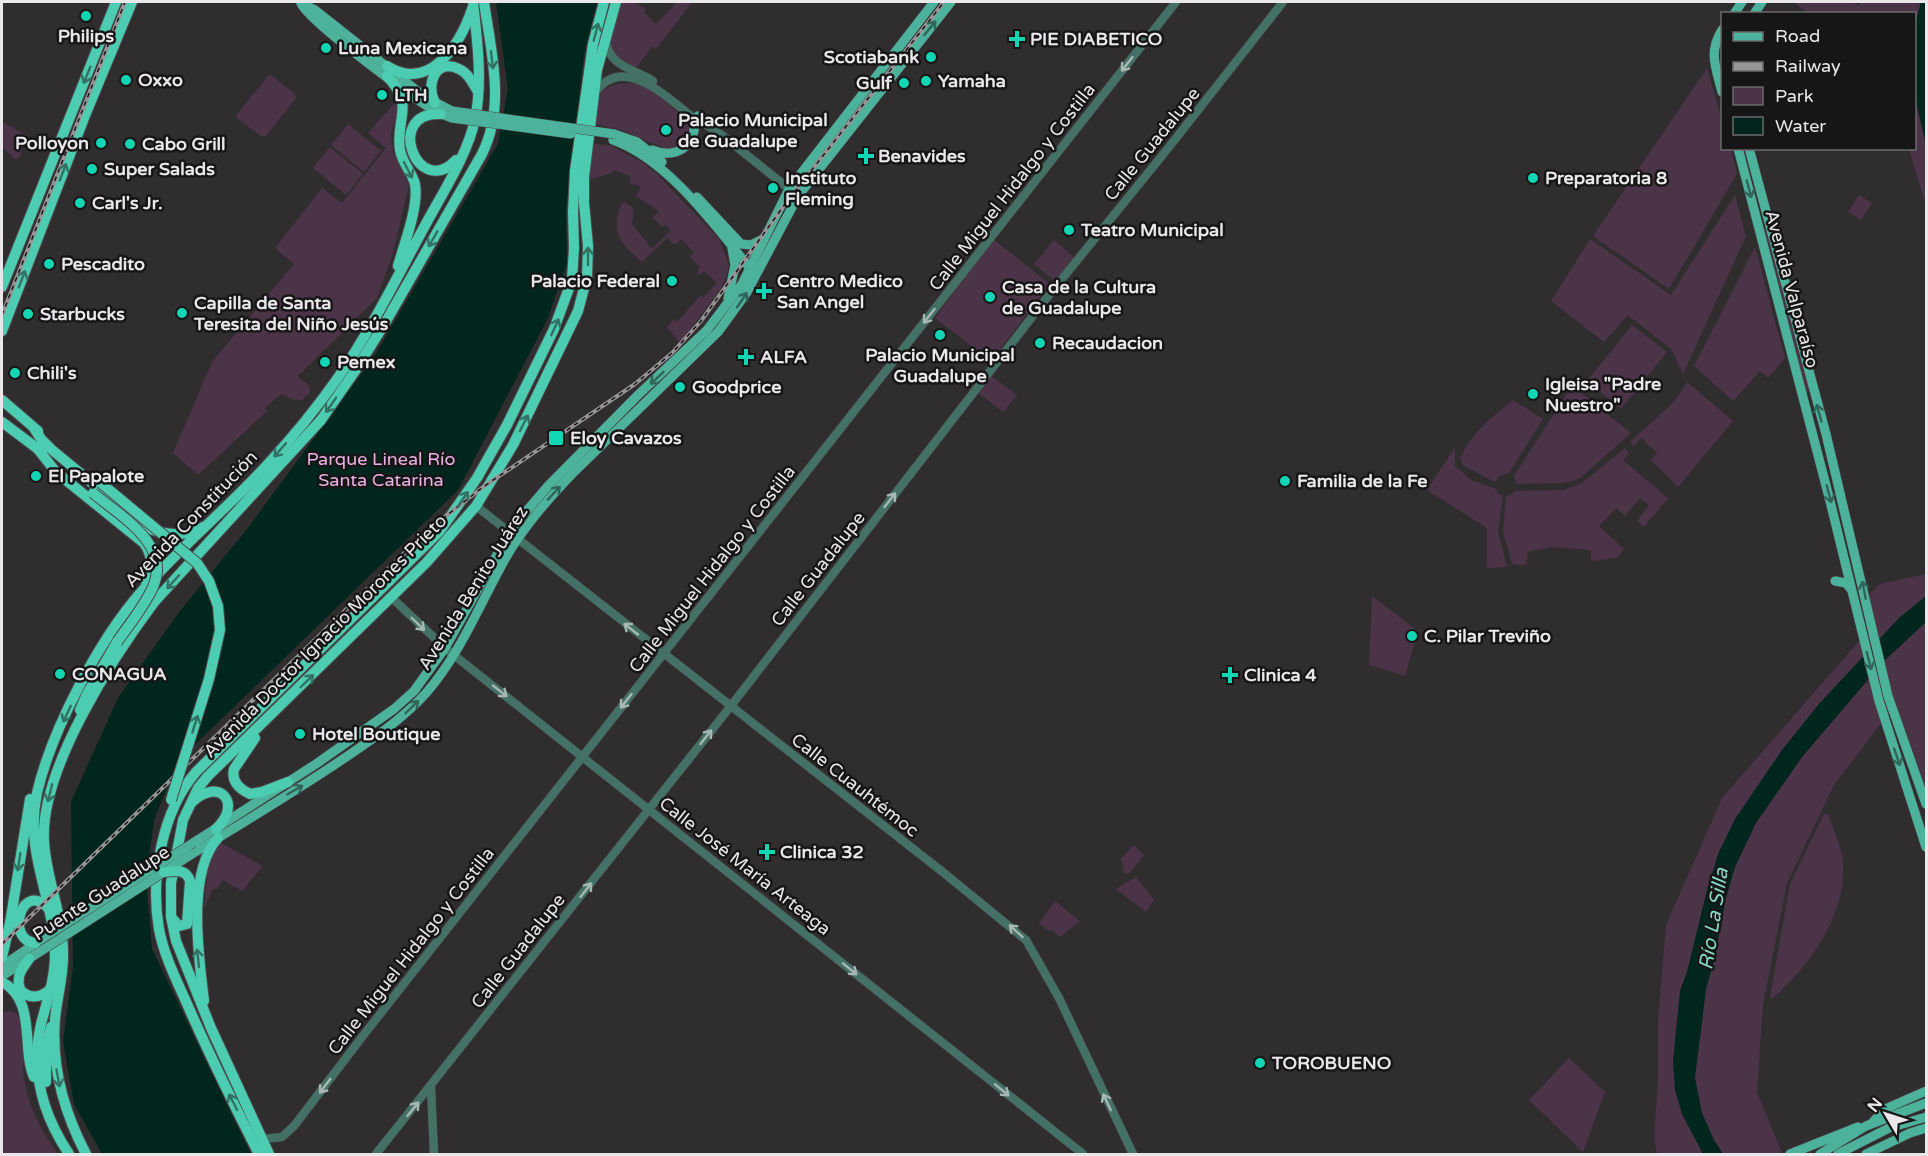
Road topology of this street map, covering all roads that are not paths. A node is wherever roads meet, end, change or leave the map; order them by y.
1 (116, 2) edge
2 (132, 2) edge
3 (300, 2) edge
4 (477, 2) edge
5 (604, 2) edge
6 (616, 2) edge
7 (934, 2) edge
8 (951, 2) edge
9 (1176, 2) edge
10 (1283, 2) edge
11 (1721, 32) edge
12 (605, 39) junction
13 (387, 71) junction
14 (1721, 88) edge
15 (478, 91) junction
16 (594, 95) junction
17 (435, 103) junction
18 (448, 114) junction
19 (697, 118) junction
20 (613, 137) junction
21 (647, 148) junction
22 (464, 150) junction
23 (1739, 150) edge
24 (1750, 150) edge
25 (789, 189) junction
26 (798, 196) junction
27 (765, 237) junction
28 (728, 240) junction
29 (766, 257) junction
30 (754, 267) junction
31 (395, 281) junction
32 (2, 287) edge
33 (727, 305) junction
34 (2, 331) edge
35 (2, 400) edge
36 (4, 425) edge
37 (34, 428) junction
38 (37, 448) junction
39 (476, 506) junction
40 (211, 522) junction
41 (441, 531) junction
42 (509, 532) junction
43 (518, 539) junction
44 (1835, 581) dead end
45 (407, 583) junction
46 (1851, 589) junction
47 (141, 592) junction
48 (392, 598) junction
49 (1864, 620) junction
50 (445, 648) junction
51 (663, 654) junction
52 (454, 655) junction
53 (730, 707) junction
54 (265, 722) junction
55 (72, 738) junction
56 (52, 747) junction
57 (583, 756) junction
58 (316, 764) junction
59 (314, 778) junction
60 (288, 782) junction
61 (1926, 804) edge
62 (188, 806) junction
63 (648, 809) junction
64 (170, 819) junction
65 (217, 834) junction
66 (193, 843) joint
67 (1926, 847) edge
68 (192, 854) joint
69 (164, 872) junction
70 (49, 909) junction
71 (171, 917) junction
72 (39, 945) junction
73 (2, 957) edge
74 (29, 959) junction
75 (2, 966) edge
76 (2, 976) edge
77 (2, 982) edge
78 (52, 986) junction
79 (207, 1016) junction
80 (55, 1018) junction
81 (39, 1084) junction
82 (430, 1087) junction
83 (1926, 1091) edge
84 (1926, 1103) edge
85 (1926, 1108) edge
86 (1926, 1117) edge
87 (1869, 1125) junction
88 (1926, 1128) edge
89 (1909, 1133) junction
90 (1124, 1136) junction
91 (262, 1139) junction
92 (62, 1143) junction
93 (1857, 1143) junction
94 (69, 1155) edge
95 (86, 1155) edge
96 (259, 1155) edge
97 (269, 1155) edge
98 (376, 1155) edge
99 (434, 1155) edge
100 (1083, 1155) edge
101 (1127, 1155) edge
102 (1133, 1155) edge
103 (1790, 1155) edge
104 (1820, 1155) edge
105 (1838, 1155) edge
106 (1866, 1155) edge

1 -> 32 highway
34 -> 2 highway
3 - 13 main road
4 - 13 highway
4 - 15 highway, Avenida Constitución
4 -> 55 highway, Avenida Constitución
41 -> 5 highway, Avenida Doctor Ignacio Morones Prieto
6 - 12 highway, Avenida Doctor Ignacio Morones Prieto
7 - 25 main road, Avenida Benito Juárez
26 -> 8 main road, Avenida Benito Juárez
9 -> 51 street, Calle Miguel Hidalgo y Costilla
53 -> 10 street, Calle Guadalupe
11 - 14 main road
12 - 16 highway, Avenida Doctor Ignacio Morones Prieto
12 - 19 street
13 - 17 main road
13 - 18 main road
13 -> 31 highway
15 - 17 highway
15 - 22 highway, Avenida Constitución
16 - 19 street
39 -> 16 highway, Avenida Doctor Ignacio Morones Prieto
17 - 18 main road
18 - 20 main road, bridge
18 - 22 highway
19 - 21 main road
19 - 25 street
20 - 21 main road
20 - 28 main road
21 - 27 main road
22 - 31 highway, Avenida Constitución
23 -> 46 main road, Avenida Valparaíso
49 -> 24 main road, Avenida Valparaíso
25 - 26 street
25 - 27 main road, Avenida Benito Juárez
26 - 29 main road, Avenida Benito Juárez
27 - 30 main road, Avenida Benito Juárez
28 - 30 main road
28 - 33 main road
29 - 30 main road
29 - 30 main road, Avenida Benito Juárez
30 - 33 main road, Avenida Benito Juárez
43 -> 30 main road, Avenida Benito Juárez
31 -> 40 highway, Avenida Constitución
33 -> 42 main road, Avenida Benito Juárez
35 - 37 highway
36 - 38 highway
37 - 40 highway
64 -> 37 highway, bridge
38 - 47 highway
38 - 55 highway, bridge
39 - 42 street, Calle Cuauhtémoc
39 - 45 highway, Avenida Doctor Ignacio Morones Prieto
40 - 47 highway, Avenida Constitución
41 - 45 highway
41 - 64 highway, Avenida Doctor Ignacio Morones Prieto
42 - 43 street, Calle Cuauhtémoc
42 - 50 main road, Avenida Benito Juárez
51 -> 43 street, Calle Cuauhtémoc
43 - 52 main road, Avenida Benito Juárez
44 - 46 main road
45 - 48 highway, Avenida Doctor Ignacio Morones Prieto
46 - 49 main road, Avenida Valparaíso
47 -> 56 highway, Avenida Constitución
48 -> 50 street, Calle José María Arteaga
54 -> 48 highway, Avenida Doctor Ignacio Morones Prieto
49 - 61 main road
49 -> 67 main road
50 - 52 street, Calle José María Arteaga
50 - 58 main road, Avenida Benito Juárez
51 - 53 street, Calle Cuauhtémoc
51 -> 57 street, Calle Miguel Hidalgo y Costilla
52 -> 57 street, Calle José María Arteaga
59 -> 52 main road, Avenida Benito Juárez
63 -> 53 street, Calle Guadalupe
90 -> 53 street, Calle Cuauhtémoc
54 - 60 highway
54 - 62 highway, Avenida Doctor Ignacio Morones Prieto
55 -> 80 highway, Avenida Constitución
56 - 70 highway, Avenida Constitución
56 -> 73 highway
57 - 63 street, Calle José María Arteaga
57 -> 91 street, Calle Miguel Hidalgo y Costilla
58 - 59 main road
58 - 60 main road, Avenida Benito Juárez
65 -> 59 main road, Avenida Benito Juárez
60 - 65 main road, Avenida Benito Juárez
62 - 65 highway
62 - 71 highway, Avenida Doctor Ignacio Morones Prieto
82 -> 63 street, Calle Guadalupe
63 -> 100 street, Calle José María Arteaga
96 -> 64 highway, Avenida Doctor Ignacio Morones Prieto
65 - 66 main road, Avenida Benito Juárez
65 - 68 main road, Avenida Benito Juárez
79 -> 65 highway
66 - 72 main road, Puente Guadalupe, bridge
68 - 69 main road, Puente Guadalupe, bridge
69 - 71 highway, bridge
69 - 72 main road, Puente Guadalupe, bridge
70 - 72 highway
70 - 78 highway, Avenida Constitución
71 - 79 highway, Avenida Doctor Ignacio Morones Prieto
72 - 74 main road, Puente Guadalupe
72 - 75 main road
74 - 76 main road, Puente Guadalupe
74 - 78 highway
77 - 81 highway
78 - 81 highway, Avenida Constitución
79 - 91 highway, Avenida Doctor Ignacio Morones Prieto
80 - 92 highway
80 -> 95 highway, Avenida Constitución
81 - 92 highway, Avenida Constitución
98 -> 82 street, Calle Guadalupe
82 - 99 street
83 - 87 main road
84 - 87 main road
85 - 93 main road
86 - 93 main road
87 - 103 main road
87 - 104 main road
88 - 89 main road
89 - 93 main road
89 - 106 main road
90 - 101 street
90 - 102 street, Calle Cuauhtémoc
91 - 97 highway, Avenida Doctor Ignacio Morones Prieto
92 - 94 highway, Avenida Constitución
93 - 105 main road

